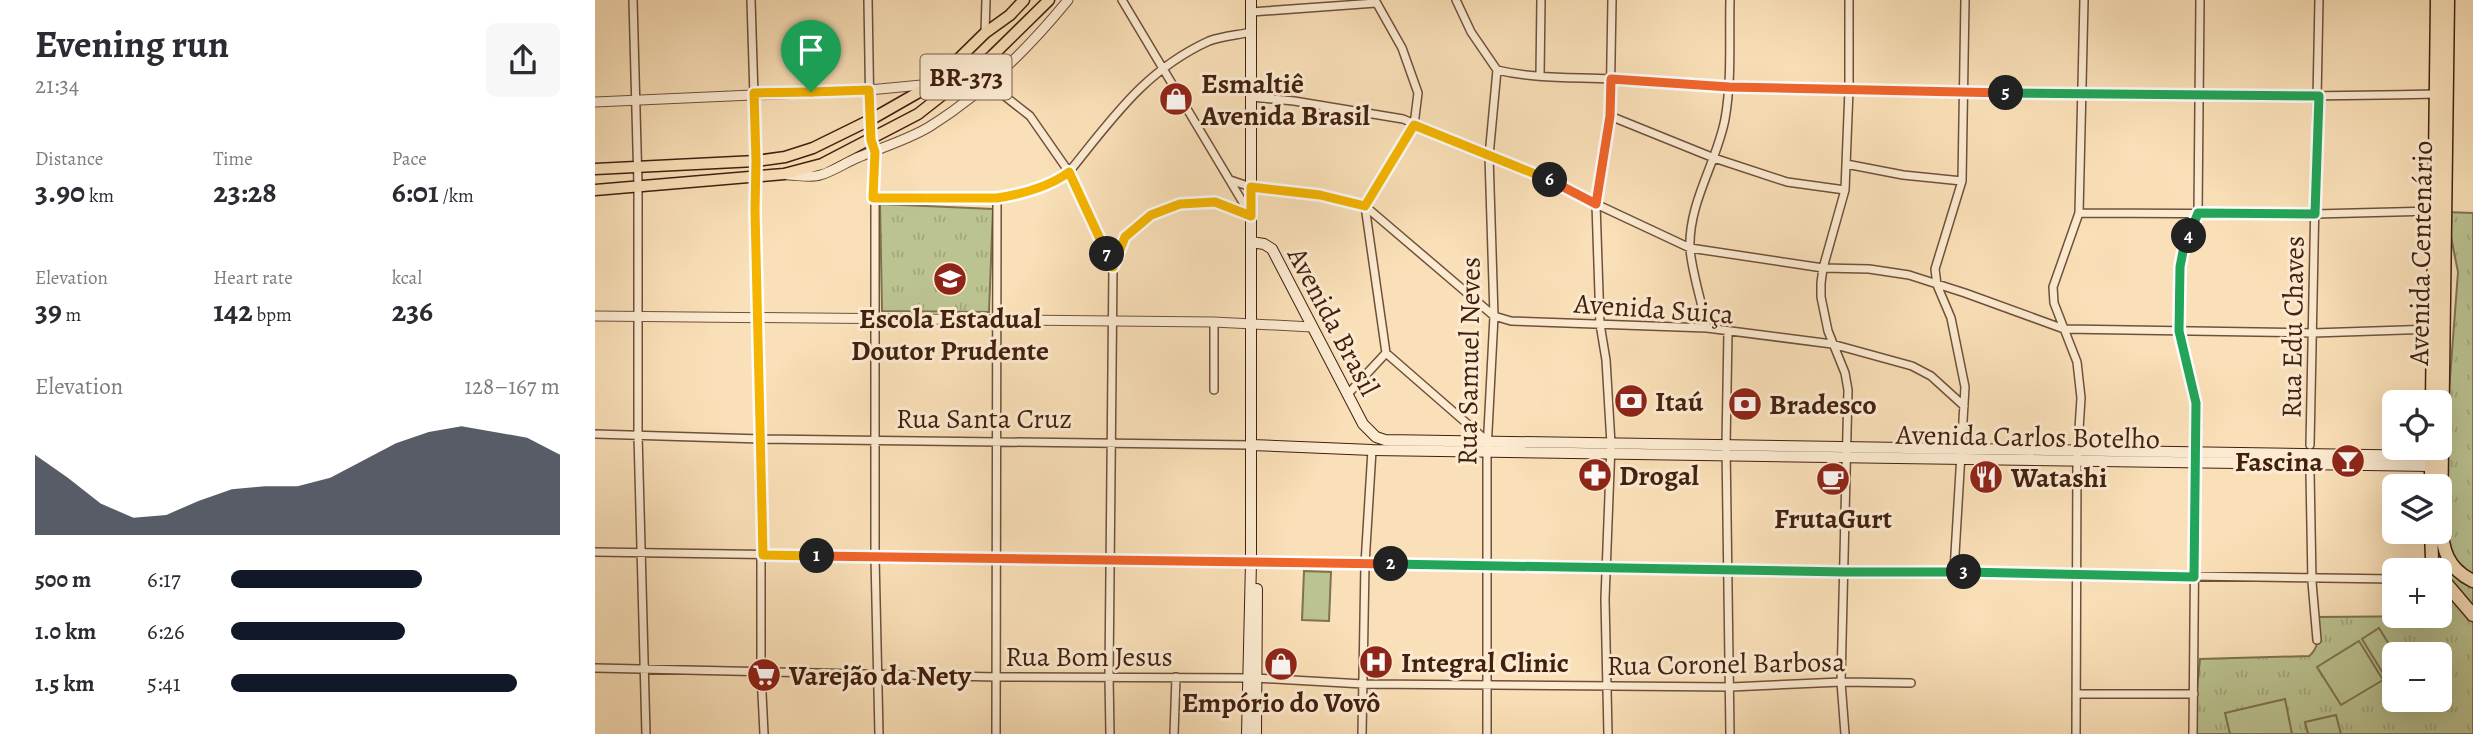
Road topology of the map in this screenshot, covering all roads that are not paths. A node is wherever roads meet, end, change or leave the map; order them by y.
1 (633, 0) edge
2 (751, 0) edge
3 (869, 0) edge
4 (986, 0) edge
5 (1024, 0) edge
6 (1049, 0) edge
7 (1068, 0) edge
8 (1122, 0) edge
9 (1251, 0) edge
10 (1456, 0) edge
11 (1541, 0) edge
12 (1612, 0) edge
13 (1730, 0) edge
14 (1849, 0) edge
15 (1965, 0) edge
16 (2084, 0) edge
17 (2200, 0) edge
18 (2319, 0) edge
19 (2437, 0) edge
20 (2448, 0) edge
21 (1375, 2) edge
22 (1251, 12) junction
23 (1251, 32) junction
24 (985, 33) junction
25 (1163, 67) junction
26 (1497, 70) junction
27 (1540, 76) junction
28 (1611, 79) junction
29 (988, 83) junction
30 (933, 84) junction
31 (1729, 87) junction
32 (869, 90) junction
33 (1849, 90) junction
34 (754, 93) junction
35 (1965, 93) junction
36 (2441, 93) junction
37 (2083, 94) junction
38 (2199, 95) junction
39 (2319, 96) junction
40 (1251, 97) junction
41 (637, 101) junction
42 (595, 102) edge
43 (1610, 116) junction
44 (870, 120) junction
45 (1414, 125) junction
46 (871, 140) junction
47 (875, 152) junction
48 (1489, 156) junction
49 (1714, 158) junction
50 (756, 161) junction
51 (1846, 164) junction
52 (637, 166) junction
53 (595, 169) edge
54 (1069, 172) junction
55 (784, 174) junction
56 (755, 177) junction
57 (1230, 180) junction
58 (1962, 181) junction
59 (638, 186) junction
60 (1251, 187) junction
61 (595, 190) edge
62 (1845, 190) junction
63 (873, 198) junction
64 (997, 198) junction
65 (1596, 204) junction
66 (1365, 206) junction
67 (2434, 211) junction
68 (2079, 213) junction
69 (2198, 213) junction
70 (2315, 214) junction
71 (1251, 216) junction
72 (1251, 242) junction
73 (1690, 248) junction
74 (1113, 267) junction
75 (1823, 268) junction
76 (1937, 285) junction
77 (595, 316) edge
78 (756, 316) junction
79 (1494, 316) junction
80 (637, 317) junction
81 (874, 318) junction
82 (996, 320) junction
83 (1112, 321) junction
84 (1214, 322) junction
85 (1251, 324) junction
86 (1600, 324) junction
87 (1312, 327) junction
88 (1707, 328) junction
89 (2064, 329) junction
90 (2434, 329) junction
91 (2179, 331) junction
92 (1728, 332) junction
93 (2313, 333) junction
94 (1832, 344) junction
95 (1386, 353) junction
96 (1214, 390) dead end
97 (2432, 390) edge
98 (2435, 390) edge
99 (1347, 395) junction
100 (1964, 406) junction
101 (1369, 432) junction
102 (595, 434) edge
103 (638, 435) junction
104 (761, 439) junction
105 (874, 440) junction
106 (997, 440) junction
107 (1390, 441) junction
108 (1112, 443) junction
109 (1251, 445) junction
110 (2310, 445) dead end
111 (1487, 446) junction
112 (1367, 449) junction
113 (1611, 449) junction
114 (1727, 450) junction
115 (1846, 452) junction
116 (1960, 453) junction
117 (2077, 455) junction
118 (2382, 456) edge
119 (2195, 457) junction
120 (2434, 460) edge
121 (2310, 472) dead end
122 (595, 552) edge
123 (641, 554) junction
124 (763, 555) junction
125 (875, 557) junction
126 (994, 559) junction
127 (1110, 561) junction
128 (1251, 562) junction
129 (1365, 564) junction
130 (1486, 566) junction
131 (1607, 567) junction
132 (1727, 569) junction
133 (1954, 571) junction
134 (1845, 572) junction
135 (2076, 574) junction
136 (2194, 577) junction
137 (2312, 578) junction
138 (2382, 579) edge
139 (2471, 580) edge
140 (2452, 590) edge
141 (2473, 614) edge
142 (2317, 640) dead end
143 (595, 668) edge
144 (644, 668) junction
145 (761, 673) junction
146 (878, 675) junction
147 (1108, 676) junction
148 (996, 677) junction
149 (1176, 677) junction
150 (1251, 678) junction
151 (1841, 681) junction
152 (1486, 683) junction
153 (1911, 683) dead end
154 (1363, 684) junction
155 (1607, 686) junction
156 (1731, 687) junction
157 (2077, 694) junction
158 (2194, 694) junction
159 (646, 734) edge
160 (764, 734) edge
161 (879, 734) edge
162 (996, 734) edge
163 (1110, 734) edge
164 (1174, 734) edge
165 (1247, 734) edge
166 (1255, 734) edge
167 (1362, 734) edge
168 (1487, 734) edge
169 (1608, 734) edge
170 (1730, 734) edge
171 (1845, 734) edge
172 (2076, 734) edge
173 (2193, 734) edge

1 - 41 street
2 - 34 street
3 - 32 street
4 - 24 street
5 - 24 main road, BR-373
6 - 46 main road, BR-373
7 - 29 street
8 - 25 street
9 - 22 main road
10 - 26 street
11 - 27 street
12 - 28 street
13 - 31 street
14 - 33 street
15 - 35 street
16 - 37 street
17 - 38 street
18 - 39 street, Rua Edu Chaves
19 - 36 highway, Avenida Centenário
20 - 36 highway, Avenida Centenário
21 - 22 street
21 - 45 street
22 - 23 main road
23 - 25 street
23 - 40 main road
24 - 30 main road, BR-373
25 - 54 street
25 - 57 street
26 - 27 street
26 - 48 street, Rua Samuel Neves
27 - 28 street
28 - 31 street
28 - 43 street
29 - 47 street
29 - 54 street
30 - 32 street
30 - 44 main road, BR-373
31 - 33 street
31 - 49 street
32 - 34 street
32 - 44 street
33 - 35 street
33 - 51 street
34 - 41 street
34 - 50 street
35 - 37 street
35 - 58 street
36 - 39 street
36 - 67 highway, Avenida Centenário
36 - 98 highway, Avenida Centenário
37 - 38 street
37 - 68 street
38 - 39 street
38 - 69 street
39 - 70 street, Rua Edu Chaves
40 - 45 street
40 - 60 main road
41 - 42 street
41 - 52 street
43 - 49 street
43 - 65 street
44 - 46 street
44 - 50 main road, BR-373
45 - 48 street
45 - 66 street
46 - 47 street
46 - 55 main road, BR-373
47 - 55 street
47 - 63 street
48 - 65 street
48 - 79 street, Rua Samuel Neves
49 - 62 street
49 - 73 street
50 - 52 main road, BR-373
50 - 56 street
51 - 58 street
51 - 62 street
52 - 53 main road, BR-373
52 - 59 street
54 - 64 street
54 - 74 street
55 - 56 main road, BR-373
56 - 59 main road, BR-373
56 - 78 street
57 - 60 street
57 - 71 street
58 - 76 street
59 - 61 main road, BR-373
59 - 80 street
60 - 66 street
60 - 71 main road
62 - 75 street
63 - 64 street
63 - 81 street
64 - 82 street
65 - 73 street
65 - 86 street
66 - 79 street
66 - 95 street
67 - 70 street
67 - 90 highway, Avenida Centenário
68 - 69 street
68 - 89 street
69 - 70 street
69 - 91 street
70 - 93 street, Rua Edu Chaves
71 - 72 main road
71 - 74 street
72 - 85 main road
72 - 87 main road, Avenida Brasil
73 - 75 street
73 - 88 street
74 - 83 street
75 - 76 street
75 - 94 street
76 - 89 street
76 - 100 street
77 - 80 street
78 - 80 street
78 - 81 street
78 - 104 street
79 - 86 street, Avenida Suiça
79 - 111 street, Rua Samuel Neves
80 - 103 street
81 - 82 street
81 - 105 street
82 - 83 street
82 - 106 street
83 - 84 street
83 - 108 street
84 - 85 street
84 - 96 street
85 - 87 street
85 - 109 main road
86 - 88 street, Avenida Suiça
86 - 113 street
87 - 99 main road, Avenida Brasil
88 - 92 street, Avenida Suiça
89 - 91 street
89 - 117 street
90 - 93 street
90 - 97 highway, Avenida Centenário
91 - 93 street
91 - 119 street
92 - 94 street, Avenida Suiça
92 - 114 street
93 - 110 street, Rua Edu Chaves
94 - 100 street, Avenida Suiça
94 - 115 street
95 - 99 street
95 - 111 street
99 - 101 main road, Avenida Brasil
100 - 116 street
101 - 107 main road, Avenida Brasil
101 - 112 main road, Avenida Brasil
102 - 103 street, Rua Santa Cruz
103 - 104 street, Rua Santa Cruz
103 - 123 street
104 - 105 street, Rua Santa Cruz
104 - 124 street
105 - 106 street, Rua Santa Cruz
105 - 125 street
106 - 108 street, Rua Santa Cruz
106 - 126 street
107 - 111 main road, Avenida Carlos Botelho
107 - 112 main road
108 - 109 street, Rua Santa Cruz
108 - 127 street
109 - 112 main road, Rua Santa Cruz
109 - 128 main road
111 - 112 main road, Avenida Carlos Botelho
111 - 113 main road, Avenida Carlos Botelho
111 - 130 street, Rua Samuel Neves
112 - 129 street
113 - 114 main road, Avenida Carlos Botelho
113 - 131 street
114 - 115 main road, Avenida Carlos Botelho
114 - 132 street
115 - 116 main road, Avenida Carlos Botelho
115 - 134 street
116 - 117 main road, Avenida Carlos Botelho
116 - 133 street
117 - 119 main road, Avenida Carlos Botelho
117 - 135 street
118 - 119 main road, Avenida Carlos Botelho
119 - 136 street
120 - 139 highway, Avenida Centenário
121 - 137 street
122 - 123 street
123 - 124 street
123 - 144 street
124 - 125 street
124 - 145 street
125 - 126 street
125 - 146 street
126 - 127 street
126 - 148 street
127 - 128 street
127 - 147 street
128 - 129 street
128 - 150 main road
129 - 130 street
129 - 154 street
130 - 131 street
130 - 152 street, Rua Samuel Neves
131 - 132 street
131 - 155 street
132 - 134 street
132 - 156 street
133 - 134 street
133 - 135 street
134 - 151 street
135 - 136 street
135 - 157 street
136 - 137 street
136 - 158 street
137 - 138 street
137 - 142 street
140 - 141 highway
143 - 144 street, Rua Bom Jesus
144 - 145 street, Rua Bom Jesus
144 - 159 street
145 - 146 street, Rua Bom Jesus
145 - 160 street
146 - 148 street, Rua Bom Jesus
146 - 161 street
147 - 148 street, Rua Bom Jesus
147 - 149 street, Rua Bom Jesus
147 - 163 street
148 - 162 street
149 - 150 street, Rua Bom Jesus
149 - 164 street
150 - 154 street, Rua Coronel Barbosa
150 - 165 main road
150 - 166 main road
151 - 153 street, Rua Coronel Barbosa
151 - 156 street, Rua Coronel Barbosa
151 - 171 street
152 - 154 street, Rua Coronel Barbosa
152 - 155 street, Rua Coronel Barbosa
152 - 168 street, Rua Samuel Neves
154 - 167 street
155 - 156 street, Rua Coronel Barbosa
155 - 169 street
156 - 170 street
157 - 158 street
157 - 172 street
158 - 173 street

